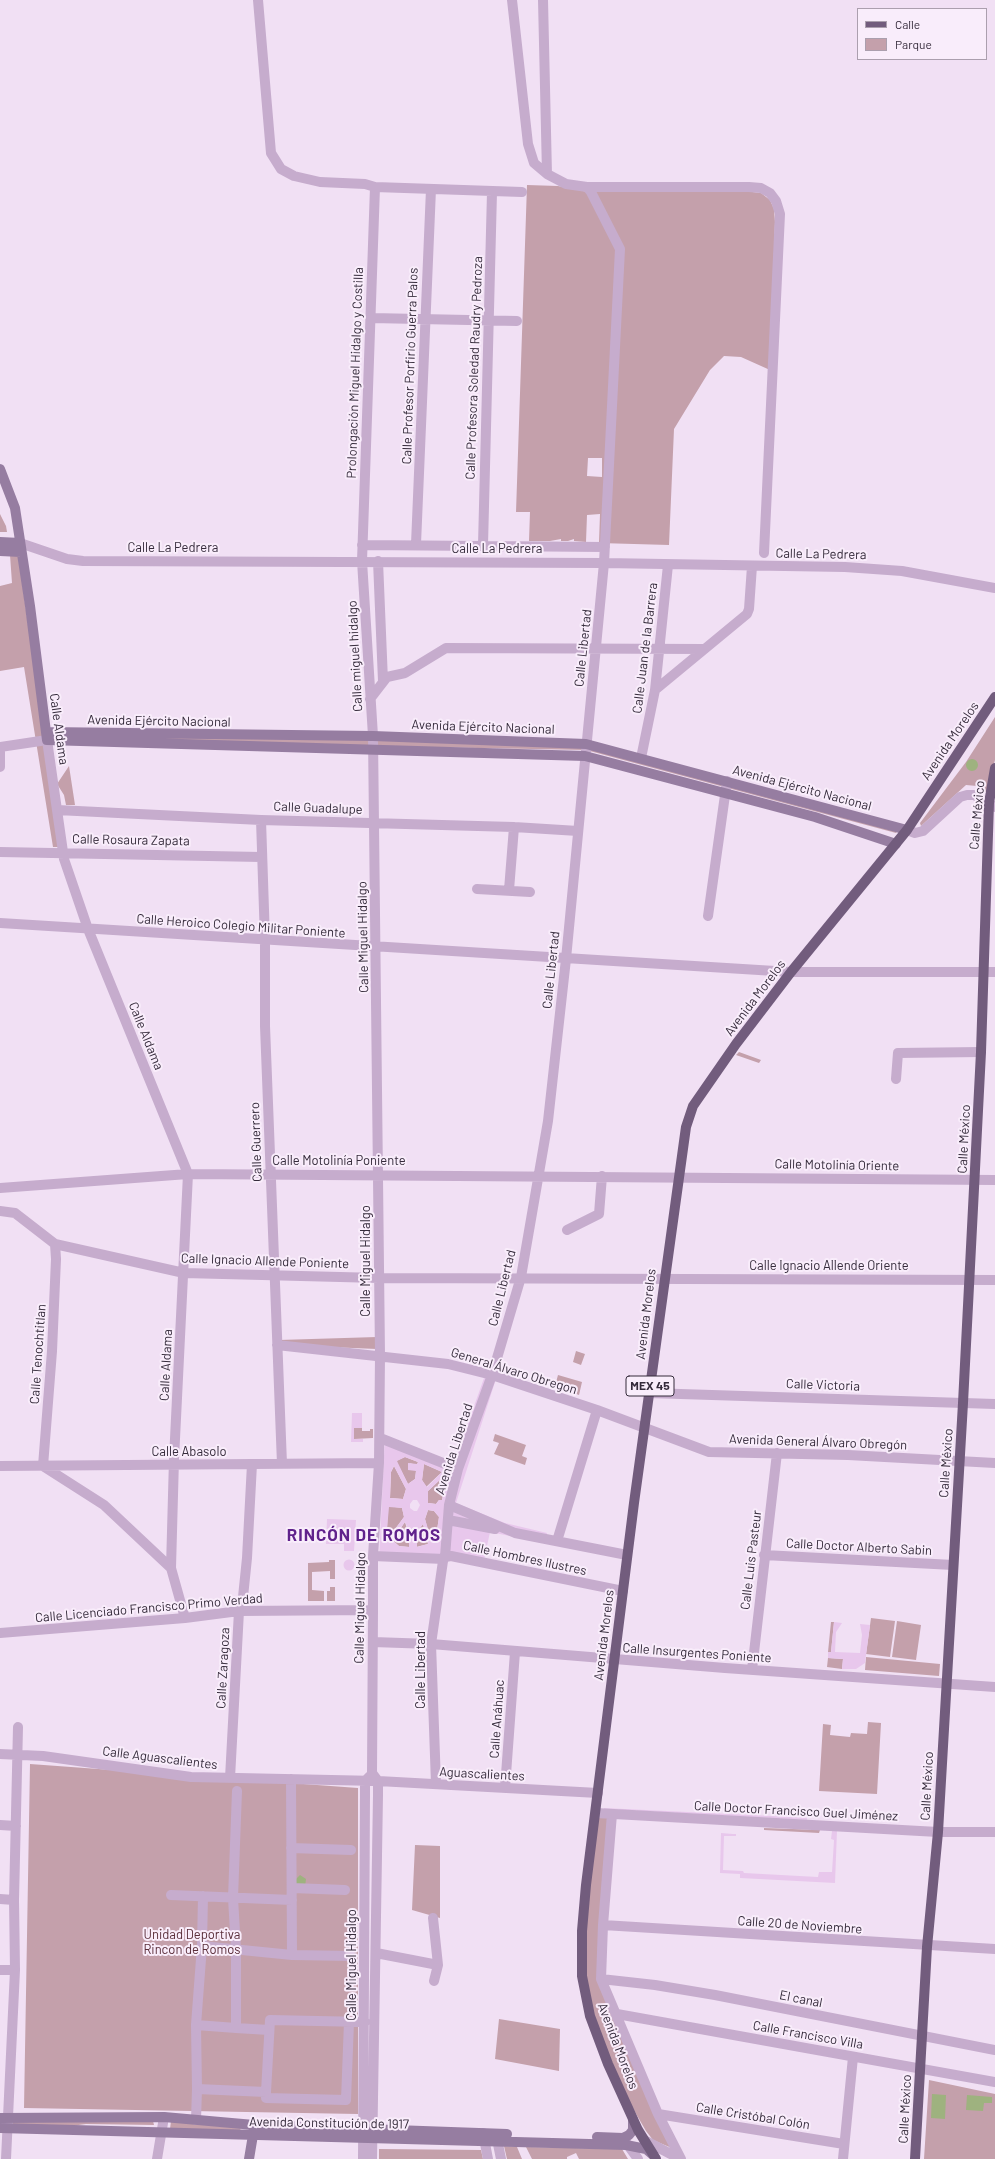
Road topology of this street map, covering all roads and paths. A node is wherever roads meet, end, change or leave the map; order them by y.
1 (258, 0) edge
2 (512, 0) edge
3 (543, 0) edge
4 (547, 174) junction
5 (375, 187) junction
6 (587, 188) junction
7 (431, 189) junction
8 (492, 192) junction
9 (522, 192) dead end
10 (370, 318) junction
11 (425, 318) junction
12 (488, 320) junction
13 (517, 321) dead end
14 (0, 469) edge
15 (0, 542) edge
16 (416, 544) junction
17 (362, 545) junction
18 (483, 545) junction
19 (605, 547) junction
20 (20, 548) junction
21 (0, 551) edge
22 (764, 553) dead end
23 (362, 561) junction
24 (378, 562) junction
25 (604, 563) junction
26 (668, 565) junction
27 (752, 566) junction
28 (995, 588) edge
29 (365, 614) junction
30 (380, 617) junction
31 (596, 648) junction
32 (704, 649) junction
33 (660, 650) junction
34 (384, 681) junction
35 (655, 690) junction
36 (995, 697) edge
37 (370, 699) junction
38 (47, 736) junction
39 (373, 736) junction
40 (586, 744) junction
41 (0, 748) edge
42 (373, 748) junction
43 (585, 756) junction
44 (641, 758) junction
45 (0, 767) edge
46 (995, 768) edge
47 (728, 781) junction
48 (726, 794) junction
49 (992, 805) edge
50 (819, 806) junction
51 (57, 810) junction
52 (815, 817) junction
53 (261, 820) junction
54 (373, 822) junction
55 (514, 827) junction
56 (908, 830) junction
57 (578, 831) junction
58 (896, 844) junction
59 (0, 852) edge
60 (62, 852) junction
61 (261, 857) junction
62 (477, 888) dead end
63 (509, 890) junction
64 (530, 892) dead end
65 (708, 916) dead end
66 (0, 923) edge
67 (88, 929) junction
68 (265, 940) junction
69 (376, 947) junction
70 (566, 959) junction
71 (984, 971) junction
72 (791, 972) junction
73 (995, 972) edge
74 (981, 1052) junction
75 (896, 1079) dead end
76 (188, 1174) junction
77 (270, 1174) junction
78 (379, 1174) junction
79 (538, 1175) junction
80 (602, 1176) junction
81 (678, 1177) junction
82 (975, 1180) junction
83 (995, 1180) edge
84 (0, 1188) edge
85 (0, 1211) edge
86 (567, 1230) dead end
87 (55, 1244) junction
88 (184, 1273) junction
89 (274, 1275) junction
90 (521, 1277) junction
91 (379, 1278) junction
92 (664, 1279) junction
93 (970, 1280) junction
94 (995, 1280) edge
95 (276, 1345) junction
96 (380, 1355) junction
97 (492, 1375) junction
98 (649, 1393) junction
99 (964, 1403) junction
100 (995, 1404) edge
101 (597, 1410) junction
102 (644, 1427) junction
103 (380, 1438) junction
104 (777, 1453) junction
105 (959, 1461) junction
106 (379, 1463) junction
107 (995, 1463) edge
108 (252, 1464) junction
109 (282, 1464) junction
110 (174, 1465) junction
111 (0, 1466) edge
112 (43, 1466) junction
113 (458, 1469) junction
114 (449, 1505) junction
115 (448, 1520) junction
116 (515, 1532) junction
117 (557, 1541) junction
118 (764, 1555) junction
119 (373, 1556) junction
120 (627, 1556) junction
121 (445, 1558) junction
122 (953, 1565) junction
123 (171, 1568) junction
124 (623, 1591) junction
125 (373, 1610) junction
126 (240, 1611) junction
127 (186, 1618) junction
128 (0, 1633) edge
129 (373, 1642) junction
130 (431, 1644) junction
131 (515, 1652) junction
132 (615, 1660) junction
133 (752, 1670) junction
134 (946, 1684) junction
135 (995, 1687) edge
136 (18, 1727) dead end
137 (0, 1754) edge
138 (18, 1754) junction
139 (375, 1777) junction
140 (230, 1778) junction
141 (291, 1779) junction
142 (365, 1781) junction
143 (436, 1784) junction
144 (505, 1788) junction
145 (238, 1791) dead end
146 (598, 1793) junction
147 (596, 1813) junction
148 (612, 1814) junction
149 (0, 1825) edge
150 (16, 1826) junction
151 (938, 1832) junction
152 (995, 1832) edge
153 (291, 1848) junction
154 (352, 1850) dead end
155 (292, 1888) junction
156 (345, 1890) dead end
157 (171, 1895) dead end
158 (203, 1896) junction
159 (233, 1898) junction
160 (0, 1899) edge
161 (14, 1900) junction
162 (292, 1900) junction
163 (433, 1918) dead end
164 (603, 1925) junction
165 (202, 1946) junction
166 (927, 1947) junction
167 (236, 1949) junction
168 (995, 1949) edge
169 (376, 1953) junction
170 (292, 1955) junction
171 (351, 1956) dead end
172 (438, 1965) junction
173 (0, 1970) edge
174 (15, 1970) junction
175 (601, 1979) junction
176 (434, 1981) dead end
177 (617, 2014) junction
178 (349, 2022) junction
179 (365, 2022) junction
180 (196, 2025) junction
181 (236, 2028) junction
182 (269, 2030) junction
183 (922, 2036) junction
184 (0, 2046) edge
185 (11, 2046) junction
186 (995, 2050) edge
187 (852, 2057) junction
188 (920, 2069) junction
189 (995, 2082) edge
190 (197, 2089) junction
191 (266, 2092) junction
192 (658, 2114) junction
193 (159, 2117) junction
194 (196, 2120) junction
195 (633, 2120) junction
196 (4, 2123) edge
197 (74, 2130) junction
198 (254, 2130) junction
199 (162, 2133) junction
200 (367, 2134) junction
201 (484, 2137) junction
202 (496, 2137) junction
203 (625, 2141) junction
204 (844, 2144) junction
205 (651, 2151) edge
206 (6, 2159) edge
207 (157, 2159) edge
208 (249, 2159) edge
209 (363, 2159) edge
210 (372, 2159) edge
211 (488, 2159) edge
212 (501, 2159) edge
213 (638, 2159) edge
214 (680, 2159) edge
215 (843, 2159) edge
216 (915, 2159) edge

1 - 5 street
2 - 4 street
3 - 4 street
4 - 6 street
5 - 7 street
5 - 10 street, Prolongación Miguel Hidalgo y Costilla
6 - 19 street, Calle Libertad
6 - 22 street
7 - 8 street
7 - 11 street, Calle Profesor Porfirio Guerra Palos
8 - 9 street
8 - 12 street, Calle Profesora Soledad Raudry Pedroza
10 - 11 street
10 - 17 street, Prolongación Miguel Hidalgo y Costilla
11 - 12 street
11 - 16 street, Calle Profesor Porfirio Guerra Palos
12 - 13 street
12 - 18 street, Calle Profesora Soledad Raudry Pedroza
14 - 20 main road, Calle Aldama
15 - 20 main road, Calle La Pedrera
16 - 17 street
16 - 18 street
17 - 23 street, Prolongación Miguel Hidalgo y Costilla
18 - 19 street
19 - 25 street, Calle Libertad
20 - 21 main road, Calle La Pedrera
20 - 23 street, Calle La Pedrera
20 - 38 main road, Calle Aldama
23 - 24 street, Calle La Pedrera
23 - 29 street, Calle miguel hidalgo
24 - 25 street, Calle La Pedrera
24 - 30 street
25 - 26 street, Calle La Pedrera
25 - 31 street, Calle Libertad
26 - 27 street, Calle La Pedrera
26 - 33 street, Calle Juan de la Barrera
27 - 28 street, Calle La Pedrera
27 - 32 street
29 - 30 street
29 - 37 street, Calle miguel hidalgo
30 - 34 street
31 - 33 street
31 - 34 street
31 - 40 street, Calle Libertad
32 - 33 street
32 - 35 street
33 - 35 street, Calle Juan de la Barrera
34 - 37 street
35 - 44 street, Calle Juan de la Barrera
36 - 56 main road, Avenida Morelos / MEX 45
37 - 39 street, Calle miguel hidalgo
38 - 39 main road, Avenida Ejército Nacional
38 - 41 street
38 - 42 main road, Avenida Ejército Nacional
38 - 51 street, Calle Aldama
39 - 40 main road, Avenida Ejército Nacional
39 - 42 street, Calle miguel hidalgo
40 - 43 street, Calle Libertad
40 - 44 main road, Avenida Ejército Nacional
41 - 45 street
42 - 43 main road, Avenida Ejército Nacional
42 - 54 street, Calle Miguel Hidalgo
43 - 48 main road, Avenida Ejército Nacional
43 - 57 street, Calle Libertad
44 - 47 main road, Avenida Ejército Nacional
46 - 49 main road, Calle México
47 - 48 street
47 - 50 main road, Avenida Ejército Nacional
48 - 52 main road, Avenida Ejército Nacional
48 - 65 street
49 - 56 street
49 - 71 main road, Calle México
50 - 52 main road
50 - 56 main road, Avenida Ejército Nacional
51 - 53 street, Calle Guadalupe
51 - 60 street, Calle Aldama
52 - 58 main road, Avenida Ejército Nacional
53 - 54 street, Calle Guadalupe
53 - 61 street, Calle Guerrero
54 - 55 street, Calle Guadalupe
54 - 69 street, Calle Miguel Hidalgo
55 - 57 street, Calle Guadalupe
55 - 63 street
56 - 58 main road, Avenida Morelos / MEX 45
57 - 70 street, Calle Libertad
58 - 72 main road, Avenida Morelos / MEX 45
59 - 60 street, Calle Rosaura Zapata
60 - 61 street, Calle Rosaura Zapata
60 - 67 street, Calle Aldama
61 - 68 street, Calle Guerrero
62 - 63 street
63 - 64 street
66 - 67 street, Calle Heroico Colegio Militar Poniente
67 - 68 street, Calle Heroico Colegio Militar Poniente
67 - 76 street, Calle Aldama
68 - 69 street, Calle Heroico Colegio Militar Poniente
68 - 77 street, Calle Guerrero
69 - 70 street, Calle Heroico Colegio Militar Poniente
69 - 78 street, Calle Miguel Hidalgo
70 - 72 street, Calle Heroico Colegio Militar Poniente
70 - 79 street, Calle Libertad
71 - 72 street, Calle Heroico Colegio Militar Poniente
71 - 73 street, Calle Heroico Colegio Militar Poniente
71 - 74 main road, Calle México
72 - 81 main road, Avenida Morelos / MEX 45
74 - 75 street
74 - 82 main road, Calle México
76 - 77 street, Calle Motolinía Poniente
76 - 84 street, Calle Motolinía Poniente
76 - 88 street, Calle Aldama
77 - 78 street, Calle Motolinía Poniente
77 - 89 street, Calle Guerrero
78 - 79 street, Calle Motolinía Poniente
78 - 91 street, Calle Miguel Hidalgo
79 - 80 street, Calle Motolinía Poniente
79 - 90 street, Calle Libertad
80 - 81 street, Calle Motolinía Poniente
80 - 86 street
81 - 82 street, Calle Motolinía Oriente
81 - 92 main road, Avenida Morelos / MEX 45
82 - 83 street, Calle Motolinía Oriente
82 - 93 main road, Calle México
85 - 87 street, Calle Ignacio Allende Poniente
87 - 88 street, Calle Ignacio Allende Poniente
87 - 112 street, Calle Tenochtitlan
88 - 89 street, Calle Ignacio Allende Poniente
88 - 110 street, Calle Aldama
89 - 91 street, Calle Ignacio Allende Poniente
89 - 95 street, Calle Guerrero
90 - 91 street, Calle Ignacio Allende Poniente
90 - 92 street, Calle Ignacio Allende Poniente
90 - 97 street, Calle Libertad
91 - 96 street, Calle Miguel Hidalgo
92 - 93 street, Calle Ignacio Allende Oriente
92 - 98 main road, Avenida Morelos / MEX 45
93 - 94 street, Calle Ignacio Allende Oriente
93 - 99 main road, Calle México
95 - 96 street, General Álvaro Obregon
95 - 109 street, Calle Guerrero
96 - 97 street, General Álvaro Obregon
96 - 103 street, Calle Miguel Hidalgo
97 - 101 street, General Álvaro Obregon
97 - 113 street, Avenida Libertad
98 - 99 street, Calle Victoria
98 - 102 main road, Avenida Morelos / MEX 45
99 - 100 street, Calle Victoria
99 - 105 main road, Calle México
101 - 102 street, General Álvaro Obregon
101 - 117 street
102 - 104 street, Avenida General Álvaro Obregón
102 - 120 main road, Avenida Morelos / MEX 45
103 - 106 street, Calle Miguel Hidalgo
103 - 113 street
104 - 105 street, Avenida General Álvaro Obregón
104 - 118 street, Calle Luis Pasteur
105 - 107 street, Avenida General Álvaro Obregón
105 - 122 main road, Calle México
106 - 109 street, Calle Abasolo
106 - 119 street, Calle Miguel Hidalgo
108 - 109 street, Calle Abasolo
108 - 110 street, Calle Abasolo
108 - 126 street, Calle Zaragoza
110 - 112 street, Calle Abasolo
110 - 123 street, Calle Aldama
111 - 112 street, Calle Abasolo
112 - 123 street
113 - 114 street, Avenida Libertad
114 - 115 street, Avenida Libertad
114 - 116 street
115 - 116 street
115 - 121 street, Avenida Libertad
116 - 117 street
117 - 120 street
118 - 122 street, Calle Doctor Alberto Sabin
118 - 133 street, Calle Luis Pasteur
119 - 121 street, Calle Hombres Ilustres
119 - 125 street, Calle Miguel Hidalgo
120 - 124 main road, Avenida Morelos / MEX 45
121 - 124 street, Calle Hombres Ilustres
121 - 130 street, Calle Libertad
122 - 134 main road, Calle México
123 - 127 street, Calle Aldama
124 - 132 main road, Avenida Morelos / MEX 45
125 - 126 street, Calle Licenciado Francisco Primo Verdad
125 - 129 street, Calle Miguel Hidalgo
126 - 127 street, Calle Licenciado Francisco Primo Verdad
126 - 140 street, Calle Zaragoza
127 - 128 street, Calle Licenciado Francisco Primo Verdad
129 - 130 street, Calle Insurgentes Poniente
129 - 139 street, Calle Miguel Hidalgo
130 - 131 street, Calle Insurgentes Poniente
130 - 143 street, Calle Libertad
131 - 132 street, Calle Insurgentes Poniente
131 - 144 street, Calle Anáhuac
132 - 133 street, Calle Insurgentes Poniente
132 - 146 main road, Avenida Morelos / MEX 45
133 - 134 street, Calle Insurgentes Poniente
134 - 135 street, Calle Insurgentes Poniente
134 - 151 main road, Calle México
136 - 138 street
137 - 138 street, Calle Aguascalientes
138 - 140 street, Calle Aguascalientes
138 - 150 street
139 - 142 street
139 - 143 street, Aguascalientes
139 - 169 street, Calle Miguel Hidalgo
140 - 141 street, Calle Aguascalientes
141 - 142 street, Calle Aguascalientes
141 - 153 street
142 - 179 street, Calle Miguel Hidalgo
143 - 144 street, Aguascalientes
144 - 146 street, Aguascalientes
145 - 159 street
146 - 147 main road, Avenida Morelos / MEX 45
147 - 148 street, Calle Doctor Francisco Guel Jiménez
147 - 195 main road, Avenida Morelos / MEX 45
148 - 151 street, Calle Doctor Francisco Guel Jiménez
148 - 164 street, Avenida Morelos
149 - 150 street
150 - 161 street
151 - 152 street, Calle Doctor Francisco Guel Jiménez
151 - 166 main road, Calle México
153 - 154 street
153 - 155 street
155 - 156 street
155 - 162 street
157 - 158 street
158 - 159 street
158 - 165 street
159 - 162 street
159 - 167 street
160 - 161 street
161 - 174 street
162 - 170 street
163 - 172 street
164 - 166 street, Calle 20 de Noviembre
164 - 175 street, Avenida Morelos
165 - 167 street
165 - 180 street
166 - 168 street, Calle 20 de Noviembre
166 - 183 main road, Calle México
167 - 170 street
167 - 181 street
169 - 172 street
169 - 200 street, Calle Miguel Hidalgo
170 - 171 street
172 - 176 street
173 - 174 street
174 - 185 street
175 - 177 street, Avenida Morelos
175 - 183 street, El canal
177 - 187 street, Calle Francisco Villa
177 - 192 street, Avenida Morelos
178 - 179 street
178 - 182 street
178 - 191 street
179 - 200 street, Calle Miguel Hidalgo
180 - 181 street
180 - 190 street
181 - 182 street
182 - 191 street
183 - 186 street, El canal
183 - 188 main road, Calle México
184 - 185 street
185 - 196 street
187 - 188 street, Calle Francisco Villa
187 - 204 street
188 - 189 street, Calle Francisco Villa
188 - 216 main road, Calle México
190 - 191 street
190 - 194 street
192 - 204 street, Calle Cristóbal Colón
192 - 214 street, Avenida Morelos
193 - 194 main road, Avenida Constitución de 1917
193 - 196 main road, Avenida Constitución de 1917
193 - 197 main road
193 - 199 street
194 - 198 main road, Avenida Constitución de 1917
195 - 203 main road
195 - 205 main road, Avenida Morelos / MEX 45
196 - 197 main road, Avenida Constitución de 1917
196 - 206 street
197 - 199 main road, Avenida Constitución de 1917
198 - 199 main road, Avenida Constitución de 1917
198 - 200 main road, Avenida Constitución de 1917
198 - 208 main road
199 - 207 street
200 - 201 main road, Avenida Constitución de 1917
200 - 209 street, Calle Miguel Hidalgo
200 - 210 street, Calle Miguel Hidalgo
201 - 202 main road, Avenida Constitución de 1917
201 - 211 street
202 - 203 main road, Avenida Constitución de 1917
202 - 212 street
203 - 205 main road
203 - 205 main road, Avenida Constitución de 1917
203 - 213 street
204 - 215 street
205 - 214 street, Avenida Morelos

